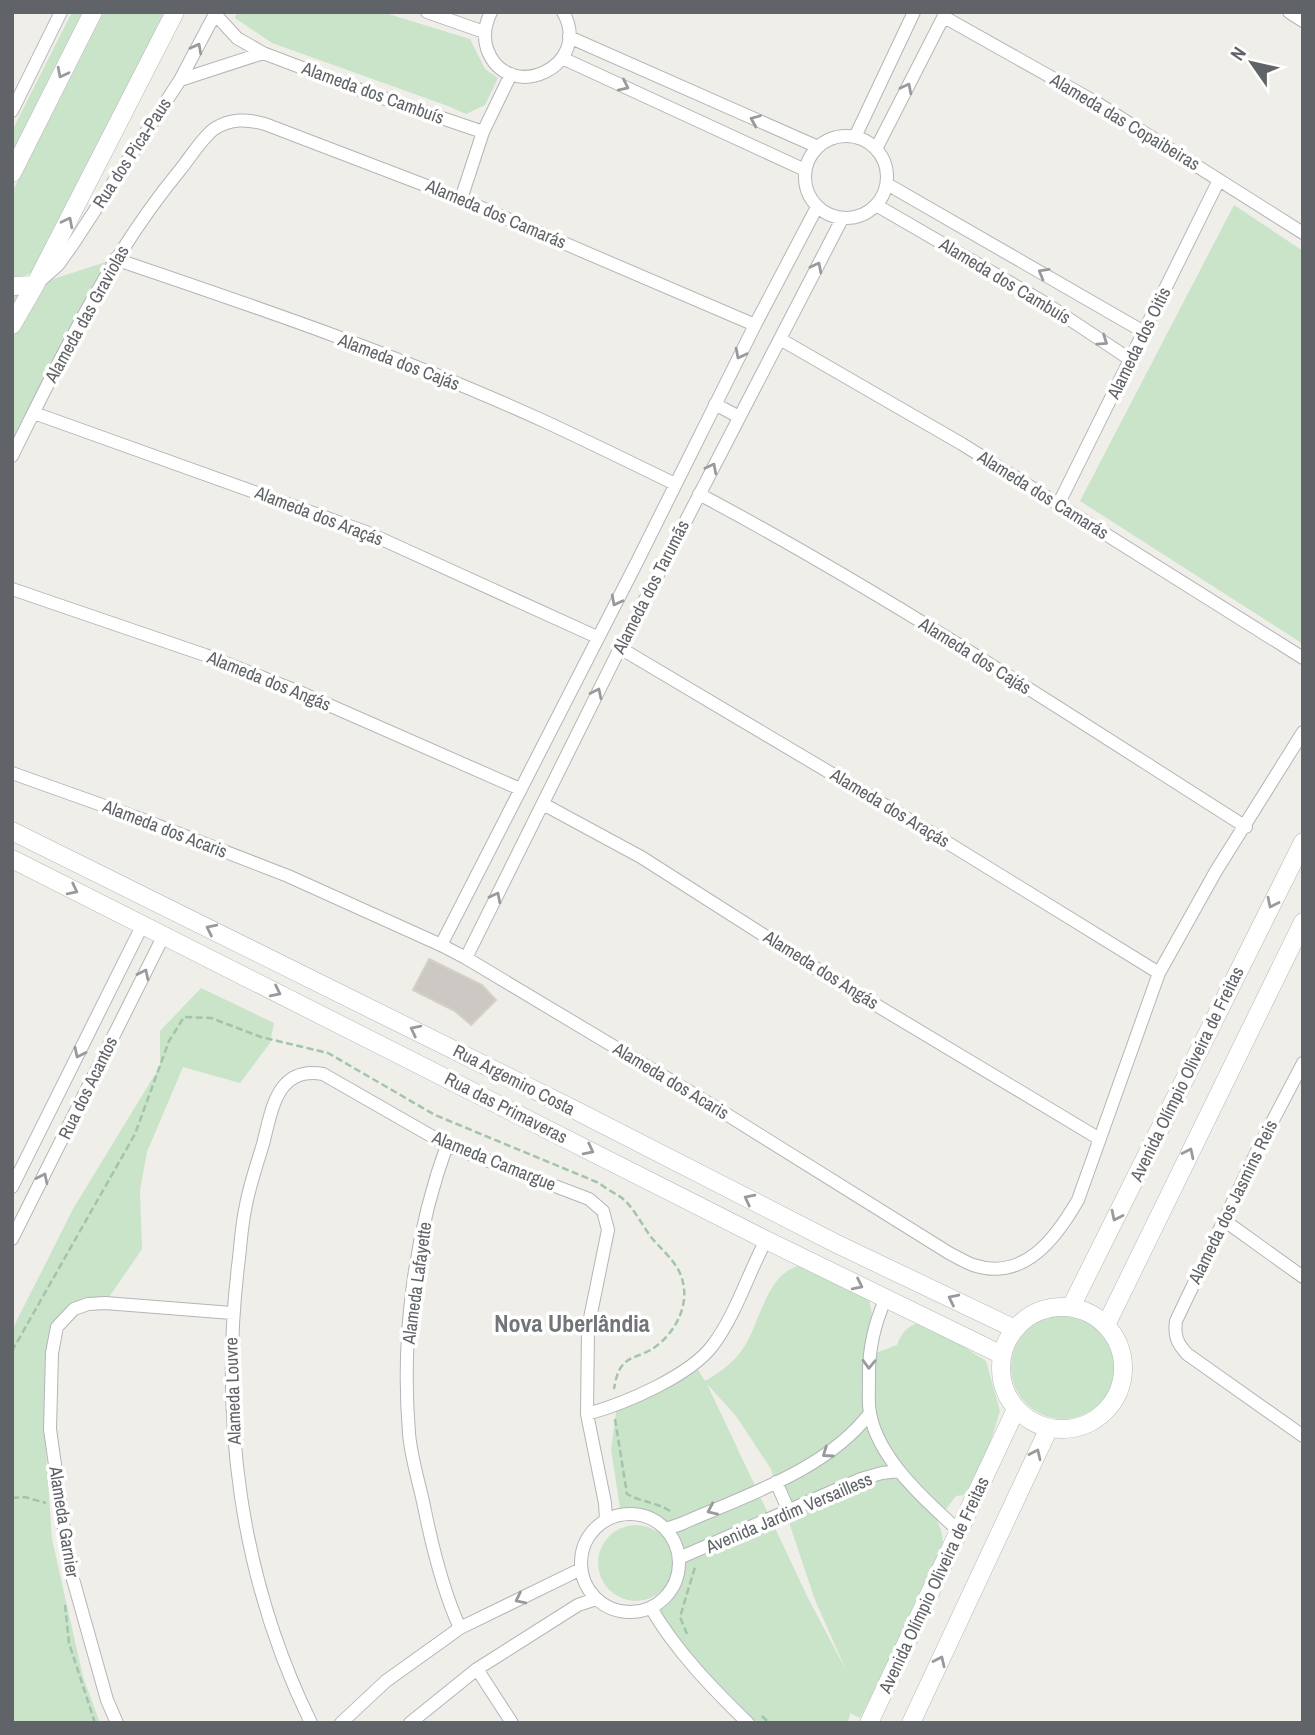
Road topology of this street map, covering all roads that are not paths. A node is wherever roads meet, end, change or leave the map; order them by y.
1 (61, 12) edge
2 (93, 12) edge
3 (175, 12) edge
4 (427, 12) edge
5 (491, 12) edge
6 (563, 12) edge
7 (914, 12) edge
8 (1289, 12) edge
9 (215, 13) edge
10 (945, 15) edge
11 (1303, 20) edge
12 (484, 32) junction
13 (569, 37) junction
14 (263, 52) junction
15 (562, 58) junction
16 (511, 74) junction
17 (180, 80) junction
18 (12, 111) edge
19 (232, 121) joint
20 (483, 132) junction
21 (855, 137) junction
22 (818, 146) junction
23 (876, 149) junction
24 (805, 170) junction
25 (12, 173) edge
26 (1219, 180) junction
27 (887, 184) junction
28 (461, 199) junction
29 (876, 205) junction
30 (817, 207) junction
31 (842, 219) junction
32 (1303, 233) edge
33 (115, 260) junction
34 (35, 285) junction
35 (12, 286) edge
36 (12, 325) edge
37 (755, 325) junction
38 (1144, 332) junction
39 (780, 339) junction
40 (1131, 360) junction
41 (715, 404) junction
42 (34, 413) junction
43 (739, 417) junction
44 (12, 456) edge
45 (675, 484) junction
46 (699, 494) junction
47 (1058, 505) junction
48 (637, 562) junction
49 (659, 572) junction
50 (12, 589) edge
51 (597, 637) junction
52 (620, 648) junction
53 (1303, 658) edge
54 (557, 717) junction
55 (580, 728) junction
56 (1303, 732) edge
57 (12, 774) edge
58 (520, 789) junction
59 (543, 804) junction
60 (1246, 827) junction
61 (12, 831) edge
62 (1303, 842) edge
63 (12, 859) edge
64 (1303, 922) edge
65 (142, 926) junction
66 (163, 937) junction
67 (441, 945) junction
68 (466, 958) junction
69 (1159, 973) junction
70 (1303, 1063) edge
71 (309, 1071) joint
72 (577, 1111) junction
73 (563, 1137) junction
74 (1098, 1138) junction
75 (447, 1145) junction
76 (12, 1187) edge
77 (1225, 1221) junction
78 (12, 1239) edge
79 (765, 1240) junction
80 (836, 1244) junction
81 (818, 1265) junction
82 (1303, 1277) edge
83 (886, 1298) junction
84 (1071, 1307) junction
85 (232, 1313) junction
86 (1106, 1325) junction
87 (1015, 1329) junction
88 (1002, 1355) junction
89 (1016, 1409) junction
90 (870, 1413) junction
91 (587, 1414) junction
92 (1049, 1428) junction
93 (1303, 1436) edge
94 (899, 1471) junction
95 (776, 1482) junction
96 (788, 1509) junction
97 (606, 1520) junction
98 (666, 1529) junction
99 (959, 1531) junction
100 (680, 1558) junction
101 (581, 1569) junction
102 (596, 1598) junction
103 (651, 1608) junction
104 (460, 1628) junction
105 (477, 1669) junction
106 (117, 1723) edge
107 (311, 1723) edge
108 (341, 1723) edge
109 (410, 1723) edge
110 (512, 1723) edge
111 (748, 1723) edge
112 (869, 1723) edge
113 (911, 1723) edge

1 - 18 street
2 -> 25 street
34 -> 3 street, Rua dos Pica-Paus
4 - 12 street
5 - 12 street
6 - 13 street
7 - 21 street
8 - 11 street
9 - 14 street, Alameda dos Cambuís
17 -> 9 street, Rua dos Pica-Paus
23 -> 10 street
10 - 26 street, Alameda das Copaibeiras
12 - 16 street
13 - 15 street
22 -> 13 street
14 - 17 street
14 - 20 street, Alameda dos Cambuís
15 - 16 street
15 -> 24 street
16 - 20 street
17 - 34 street, Rua dos Pica-Paus
19 - 28 street, Alameda dos Camarás
19 - 33 street, Alameda das Graviolas
20 - 28 street
21 - 22 street
21 - 23 street
22 - 24 street
23 - 27 street
24 - 30 street
26 - 32 street, Alameda das Copaibeiras
26 - 38 street, Alameda dos Oitis
27 - 29 street
38 -> 27 street, Alameda dos Cambuís
28 - 37 street, Alameda dos Camarás
29 - 31 street
29 -> 40 street, Alameda dos Cambuís
30 - 31 street
30 - 37 street, Alameda dos Tarumãs
39 -> 31 street, Alameda dos Tarumãs
33 - 42 street, Alameda das Graviolas
33 - 45 street, Alameda dos Cajás
34 - 35 street
34 - 36 street, Rua dos Pica-Paus
37 -> 41 street, Alameda dos Tarumãs
38 - 40 street, Alameda dos Oitis
39 - 43 street, Alameda dos Tarumãs
39 - 47 street, Alameda dos Camarás
40 - 47 street, Alameda dos Oitis
41 - 43 street
41 - 45 street, Alameda dos Tarumãs
42 - 44 street, Alameda das Graviolas
42 - 51 street, Alameda dos Araçás
46 -> 43 street, Alameda dos Tarumãs
45 - 48 street, Alameda dos Tarumãs
46 - 49 street, Alameda dos Tarumãs
46 - 60 street, Alameda dos Cajás
47 - 53 street, Alameda dos Camarás
48 - 49 street
48 -> 51 street, Alameda dos Tarumãs
49 - 52 street, Alameda dos Tarumãs
50 - 58 street, Alameda dos Angás
51 - 54 street, Alameda dos Tarumãs
55 -> 52 street, Alameda dos Tarumãs
52 - 69 street, Alameda dos Araçás
54 - 55 street
54 - 58 street, Alameda dos Tarumãs
55 - 59 street, Alameda dos Tarumãs
56 - 60 street
57 - 67 street, Alameda dos Acaris
58 - 67 street, Alameda dos Tarumãs
68 -> 59 street, Alameda dos Tarumãs
59 - 74 street, Alameda dos Angás
60 - 69 street
72 -> 61 street, Rua Argemiro Costa
62 -> 84 street, Avenida Olímpio Oliveira de Freitas
63 -> 65 street, Rua das Primaveras
86 -> 64 street, Avenida Olímpio Oliveira de Freitas
65 - 66 street, Rua das Primaveras
65 -> 76 street, Rua dos Acantos
66 -> 73 street, Rua das Primaveras
78 -> 66 street, Rua dos Acantos
67 - 68 street, Alameda dos Acaris
68 - 74 street, Alameda dos Acaris
69 - 74 street, Alameda dos Acaris
70 - 77 street, Alameda dos Jasmins Reis
71 - 75 street, Alameda Camargue
71 - 85 street, Alameda Louvre
72 - 73 street
80 -> 72 street, Rua Argemiro Costa
73 -> 79 street, Rua das Primaveras
75 - 91 street, Alameda Camargue
75 - 104 street, Alameda Lafayette
77 - 82 street
77 - 93 street, Alameda dos Jasmins Reis
79 - 81 street, Rua das Primaveras
79 - 91 street
80 - 81 street
87 -> 80 street, Rua Argemiro Costa
81 -> 83 street, Rua das Primaveras
83 - 88 street, Rua das Primaveras
83 -> 90 street
84 - 86 street
84 - 87 street
85 - 106 street, Alameda Garnier
85 - 107 street, Alameda Louvre
86 - 92 street
87 - 88 street
88 - 89 street
89 - 92 street
89 - 99 street, Avenida Olímpio Oliveira de Freitas
90 - 94 street
90 -> 95 street, Avenida Jardim Versailless
91 - 97 street
113 -> 92 street, Avenida Olímpio Oliveira de Freitas
94 - 96 street, Avenida Jardim Versailless
94 - 99 street
95 - 96 street
95 -> 98 street, Avenida Jardim Versailless
96 - 100 street, Avenida Jardim Versailless
97 - 98 street
97 - 101 street
98 - 100 street
99 - 112 street, Avenida Olímpio Oliveira de Freitas
100 - 103 street
101 - 102 street
101 -> 104 street
102 - 103 street
102 - 105 street
103 - 111 street
104 - 108 street
105 - 109 street
105 - 110 street

